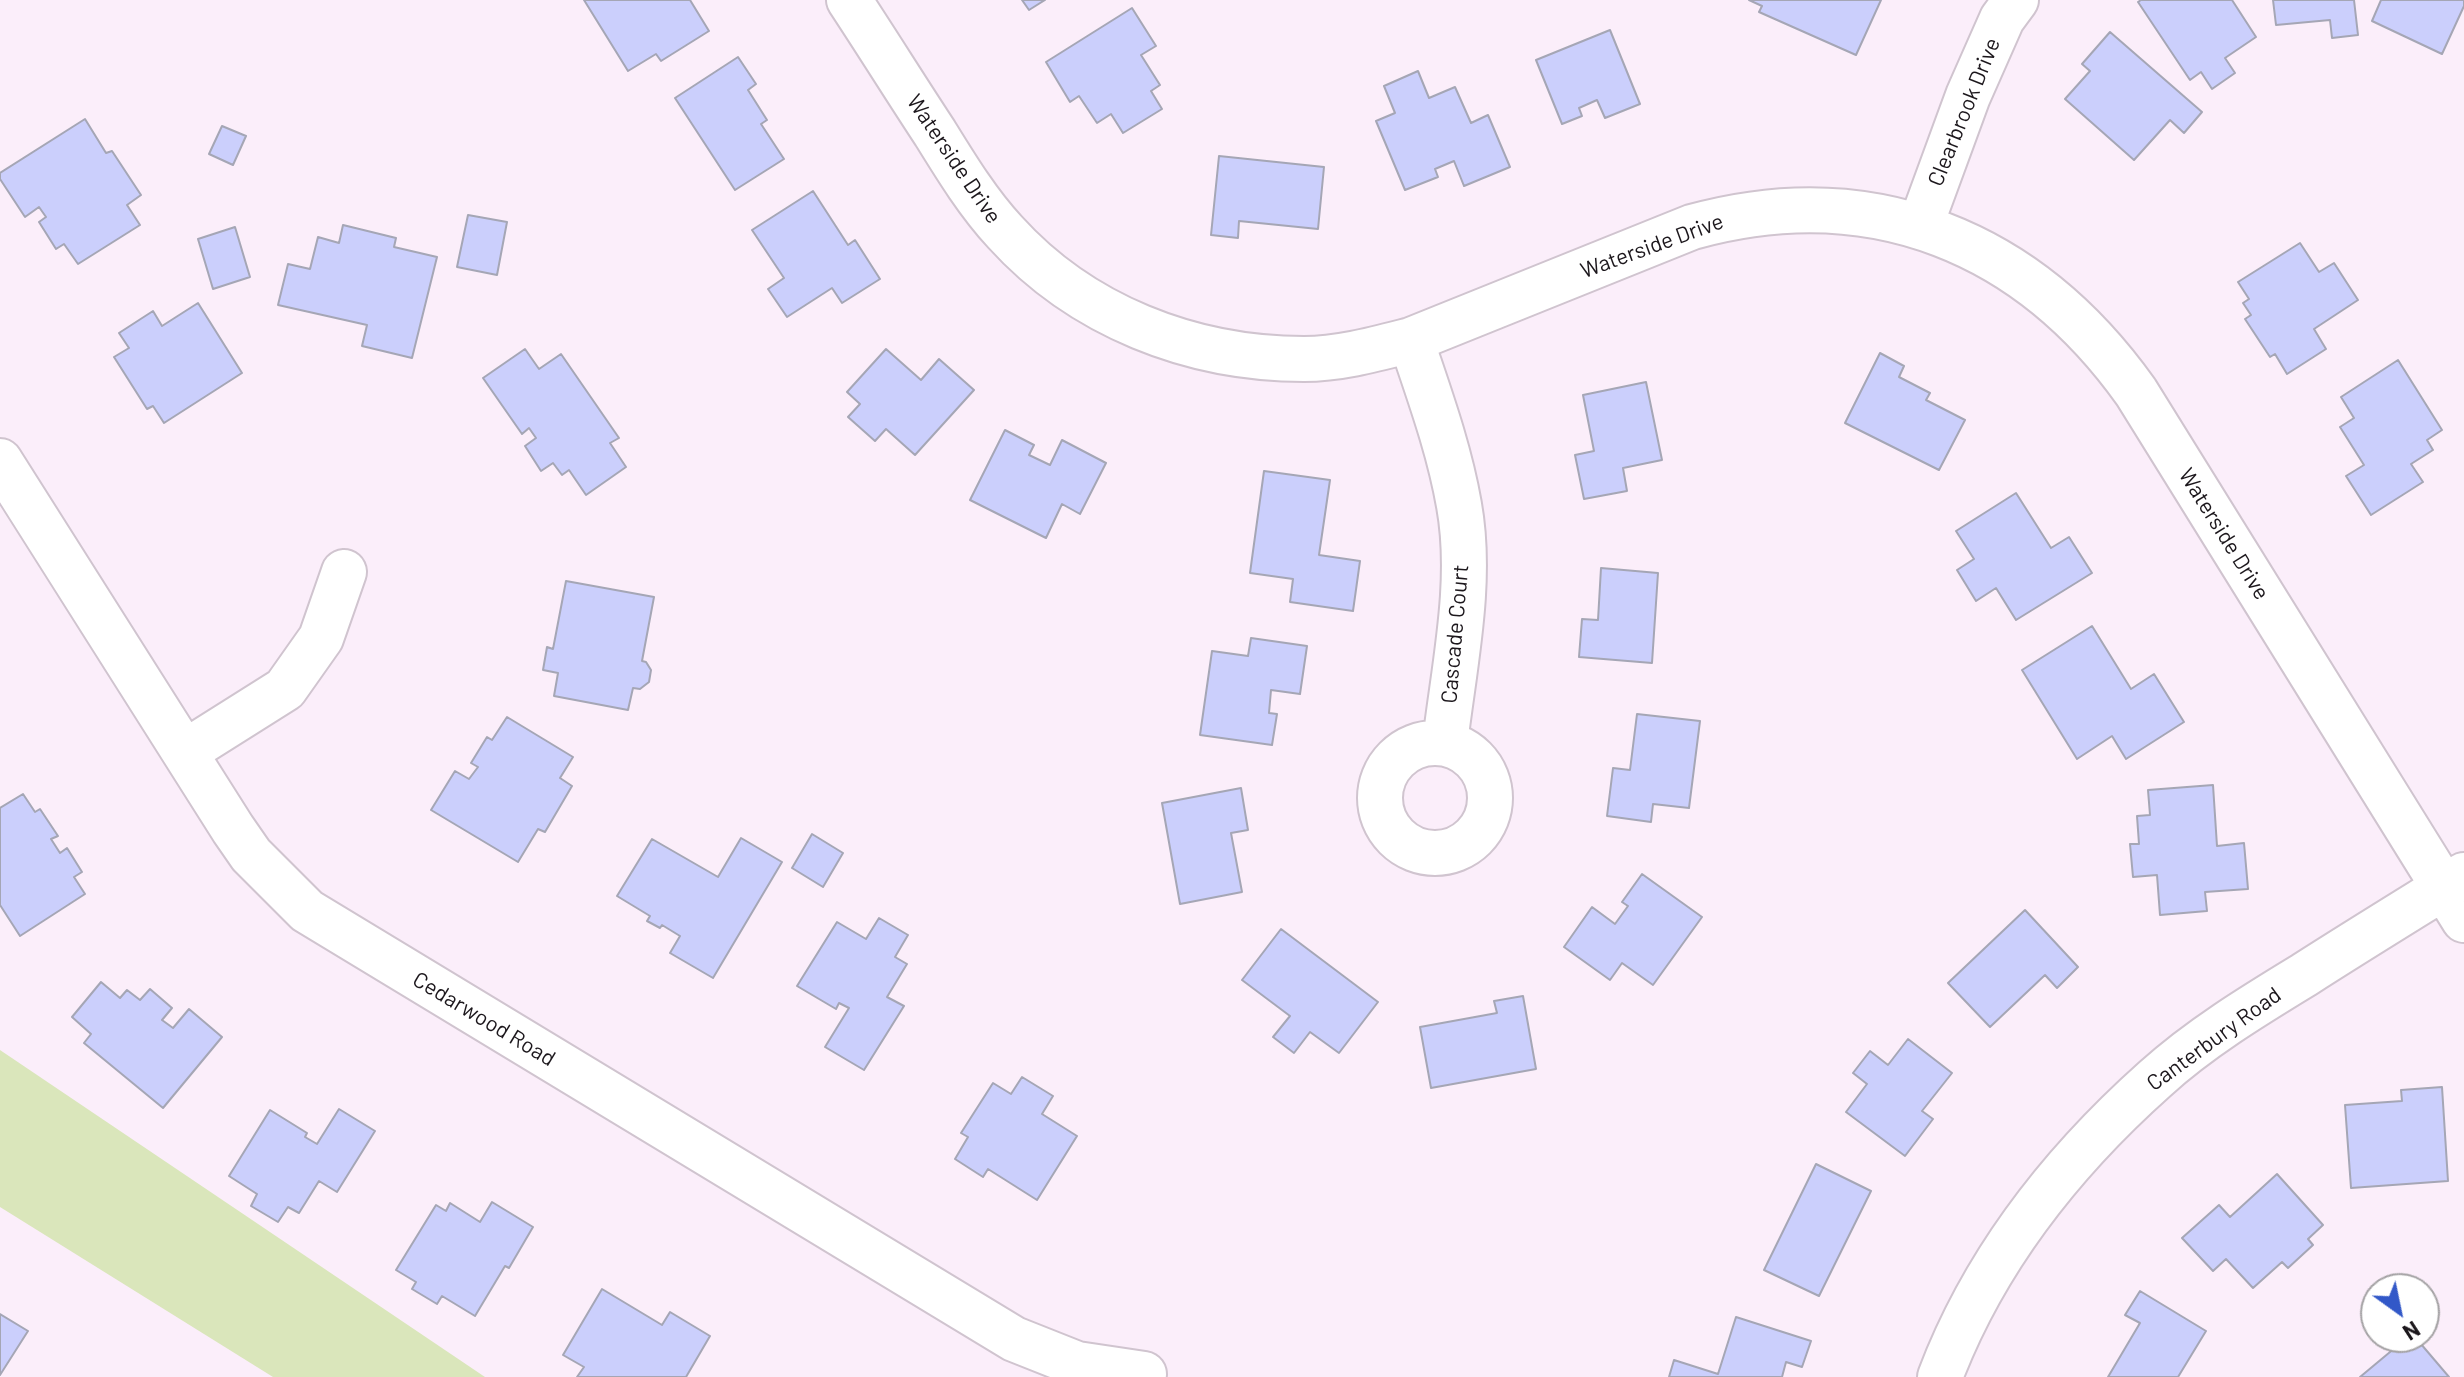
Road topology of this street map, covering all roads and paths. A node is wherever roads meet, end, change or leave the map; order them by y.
1 (849, 0) edge
2 (2016, 0) edge
3 (1920, 227) junction
4 (1411, 340) junction
5 (0, 461) edge
6 (344, 572) dead end
7 (1445, 743) dead end
8 (185, 752) junction
9 (2457, 894) edge
10 (1144, 1374) dead end
11 (1940, 1377) edge

1 - 4 street, Waterside Drive
2 - 3 street, Clearbrook Drive
3 - 4 street, Waterside Drive
3 - 9 street, Waterside Drive
4 - 7 street, Cascade Court
5 - 8 street, Cedarwood Road
6 - 8 street
8 - 10 street, Cedarwood Road
9 - 11 street, Canterbury Road

